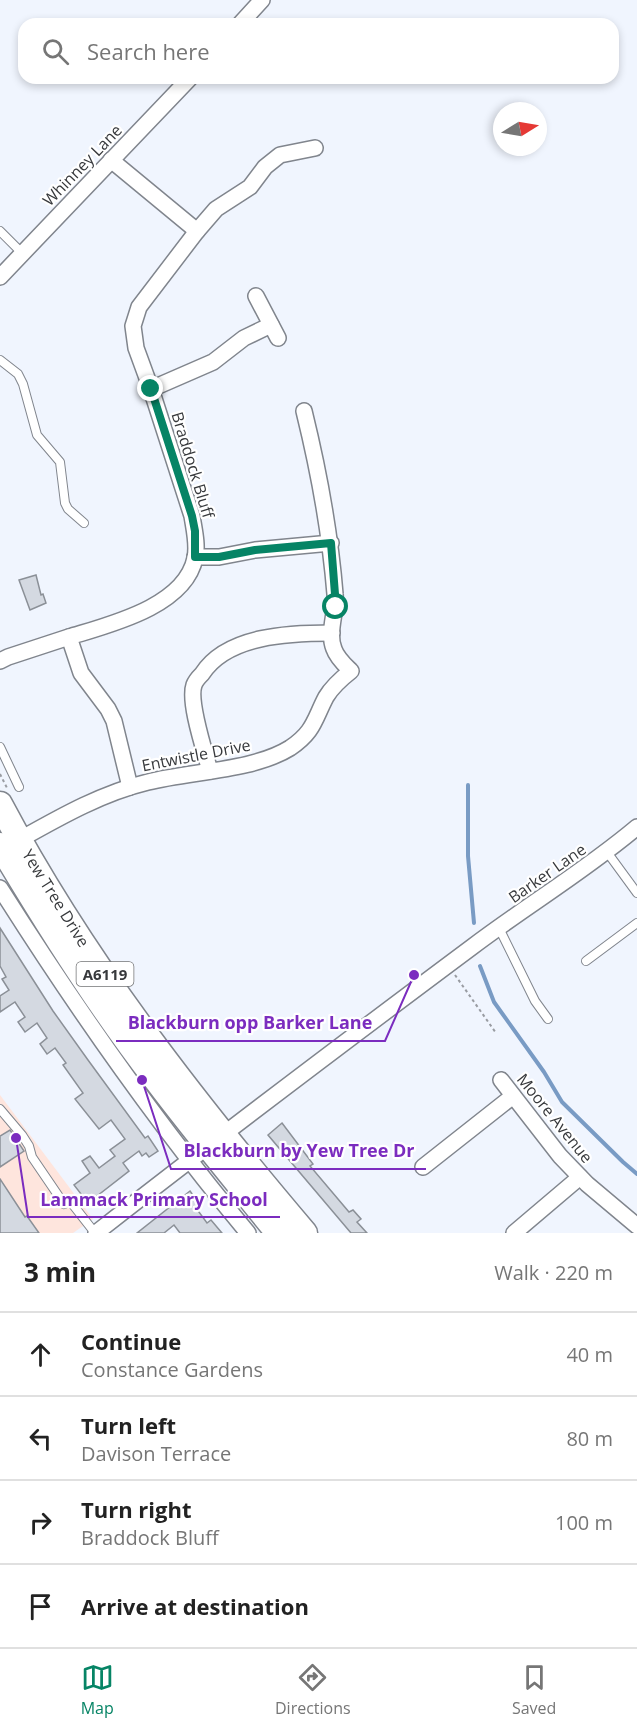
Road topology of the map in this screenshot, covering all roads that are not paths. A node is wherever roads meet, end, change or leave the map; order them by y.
1 (262, 0) edge
2 (246, 18) edge
3 (184, 84) edge
4 (315, 148) dead end
5 (111, 160) junction
6 (0, 231) edge
7 (197, 231) junction
8 (22, 253) junction
9 (0, 277) edge
10 (256, 296) dead end
11 (0, 360) edge
12 (151, 389) junction
13 (304, 411) dead end
14 (84, 523) dead end
15 (331, 543) junction
16 (195, 557) junction
17 (332, 633) junction
18 (69, 637) junction
19 (0, 662) edge
20 (0, 747) edge
21 (210, 771) junction
22 (19, 787) dead end
23 (130, 787) junction
24 (5, 799) edge
25 (637, 827) edge
26 (7, 845) edge
27 (607, 852) junction
28 (0, 888) edge
29 (637, 893) edge
30 (637, 923) edge
31 (499, 928) junction
32 (586, 961) dead end
33 (548, 1019) dead end
34 (501, 1080) dead end
35 (513, 1096) junction
36 (0, 1109) edge
37 (215, 1140) junction
38 (189, 1161) junction
39 (423, 1167) dead end
40 (580, 1177) junction
41 (637, 1226) edge
42 (96, 1233) edge
43 (248, 1233) edge
44 (278, 1233) edge
45 (305, 1233) edge
46 (514, 1233) edge

1 - 2 street
3 - 5 street, Whinney Lane
4 - 7 street
5 - 7 street
5 - 8 street, Whinney Lane
6 - 8 lane
7 - 12 street, Braddock Bluff
8 - 9 street, Whinney Lane
10 - 12 street
11 - 14 lane
12 - 16 street, Braddock Bluff
13 - 15 street
15 - 16 street
15 - 17 street
16 - 18 street
17 - 21 street, Entwistle Drive
17 - 21 street
18 - 19 street
18 - 23 street
20 - 22 lane
21 - 23 street, Entwistle Drive
23 - 26 street, Entwistle Drive
24 - 26 highway, Yew Tree Drive / A6119
25 - 27 street, Barker Lane
26 - 37 highway, Yew Tree Drive / A6119
27 - 29 lane
27 - 31 street, Barker Lane
28 - 38 street
30 - 32 lane
31 - 33 lane
31 - 37 street, Barker Lane
34 - 35 street, Moore Avenue
35 - 39 street
35 - 40 street, Moore Avenue
36 - 42 lane
37 - 38 street, Barker Lane
37 - 44 highway, A6119
37 - 45 highway, A6119
38 - 42 street, Barker Lane
38 - 43 street
40 - 41 street, Moore Avenue
40 - 46 street

